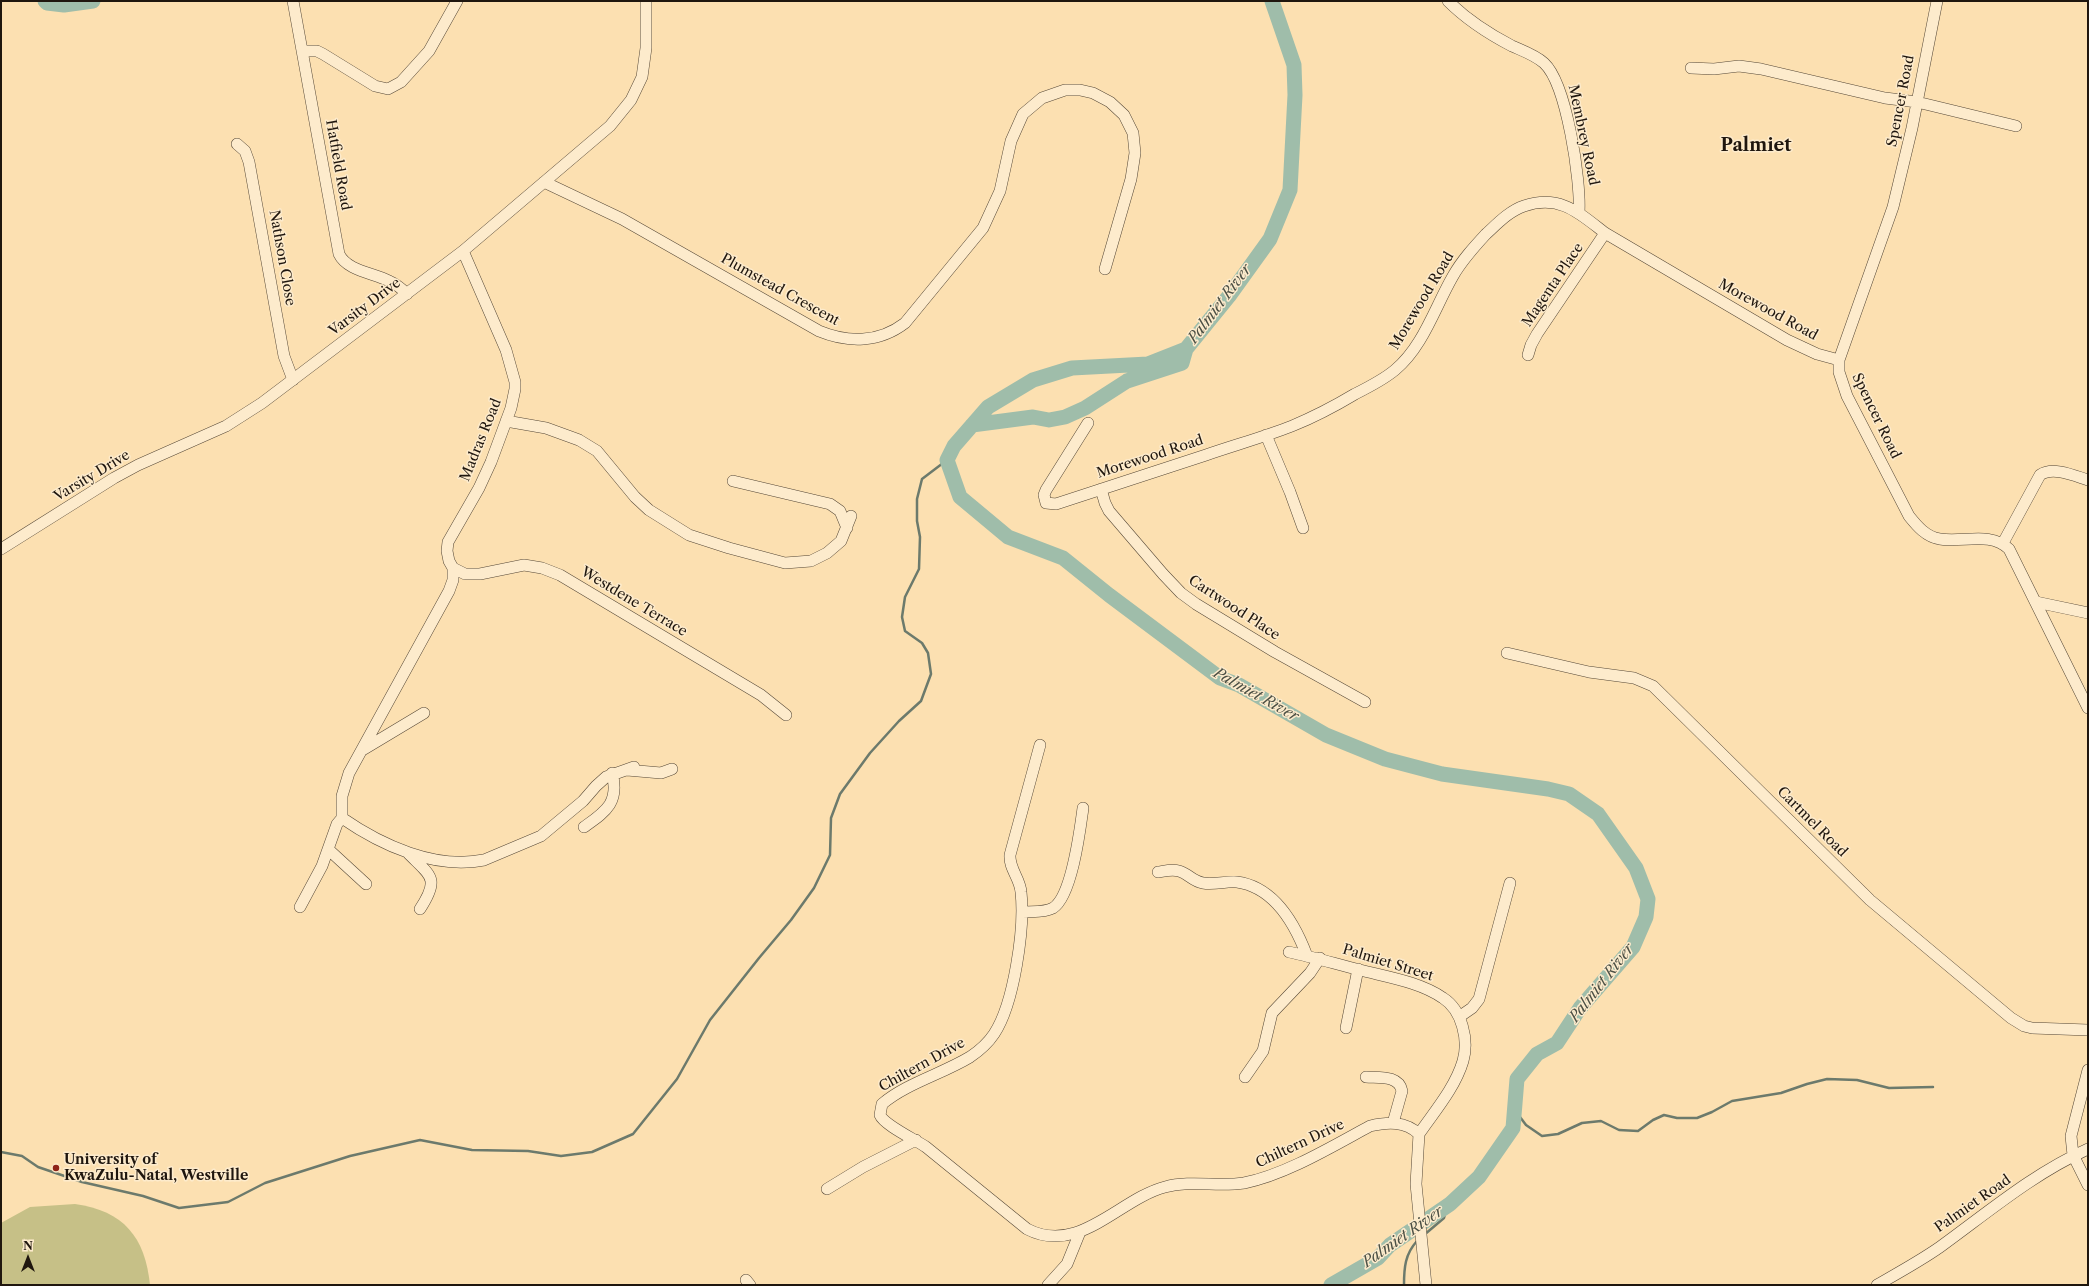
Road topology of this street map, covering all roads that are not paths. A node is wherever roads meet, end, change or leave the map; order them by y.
1 (293, 1) edge
2 (457, 1) edge
3 (646, 1) edge
4 (1448, 1) edge
5 (1937, 1) edge
6 (303, 51) junction
7 (1691, 68) dead end
8 (1917, 102) junction
9 (2016, 126) dead end
10 (238, 144) dead end
11 (544, 182) junction
12 (1579, 212) junction
13 (1606, 233) junction
14 (463, 251) junction
15 (1105, 269) dead end
16 (408, 294) junction
17 (1528, 355) dead end
18 (1839, 360) junction
19 (293, 380) junction
20 (506, 421) junction
21 (1088, 422) dead end
22 (1266, 435) junction
23 (2088, 480) edge
24 (733, 481) dead end
25 (1101, 489) junction
26 (851, 516) dead end
27 (847, 528) junction
28 (1302, 528) dead end
29 (2003, 544) junction
30 (1, 549) edge
31 (453, 568) junction
32 (2036, 602) junction
33 (2088, 613) edge
34 (1507, 653) dead end
35 (1366, 702) dead end
36 (2088, 708) edge
37 (424, 713) dead end
38 (786, 715) dead end
39 (1040, 745) dead end
40 (364, 749) junction
41 (672, 769) dead end
42 (612, 773) junction
43 (1083, 808) dead end
44 (342, 818) junction
45 (584, 827) dead end
46 (329, 850) junction
47 (407, 852) junction
48 (1158, 872) dead end
49 (1510, 883) dead end
50 (366, 884) dead end
51 (300, 907) dead end
52 (420, 909) dead end
53 (1022, 912) junction
54 (1289, 952) dead end
55 (1307, 956) junction
56 (1320, 958) junction
57 (1358, 970) junction
58 (1459, 1017) junction
59 (1346, 1028) dead end
60 (2088, 1030) edge
61 (2088, 1070) edge
62 (1245, 1077) dead end
63 (1366, 1077) dead end
64 (1393, 1123) junction
65 (1419, 1134) junction
66 (916, 1140) junction
67 (2088, 1149) edge
68 (2073, 1156) junction
69 (2088, 1185) edge
70 (827, 1189) dead end
71 (1080, 1232) junction
72 (1048, 1285) edge
73 (1426, 1285) edge
74 (1877, 1285) edge

1 - 6 street, Hatfield Road
2 - 6 street
3 - 11 street, Varsity Drive
4 - 12 street, Membrey Road
5 - 8 street, Spencer Road
6 - 16 street, Hatfield Road
7 - 8 street
8 - 9 street
8 - 18 street, Spencer Road
10 - 19 street, Nathson Close
11 - 14 street, Varsity Drive
11 - 15 street, Plumstead Crescent
12 - 13 street, Morewood Road
12 - 22 street, Morewood Road
13 - 17 street, Magenta Place
13 - 18 street, Morewood Road
14 - 16 street, Varsity Drive
14 - 20 street, Madras Road
16 - 19 street, Varsity Drive
18 - 29 street, Spencer Road
19 - 30 street, Varsity Drive
20 - 27 street
20 - 31 street, Madras Road
21 - 25 street, Morewood Road
22 - 25 street, Morewood Road
22 - 28 street
23 - 29 street
24 - 27 street
25 - 35 street, Cartwood Place
26 - 27 street
29 - 32 street
31 - 38 street, Westdene Terrace
31 - 40 street
32 - 33 street
32 - 36 street
34 - 60 street, Cartmel Road
37 - 40 street
39 - 53 street, Chiltern Drive
40 - 44 street
41 - 42 street
42 - 45 street
42 - 47 street
43 - 53 street
44 - 46 street
44 - 47 street
46 - 50 street
46 - 51 street
47 - 52 street
48 - 55 street
49 - 58 street
53 - 66 street, Chiltern Drive
54 - 55 street, Palmiet Street
55 - 56 street, Palmiet Street
56 - 57 street, Palmiet Street
56 - 62 street
57 - 58 street, Palmiet Street
57 - 59 street
58 - 65 street, Palmiet Street
61 - 68 street
63 - 64 street
64 - 65 street, Chiltern Drive
64 - 71 street, Chiltern Drive
65 - 73 street
66 - 70 street
66 - 71 street, Chiltern Drive
67 - 68 street, Palmiet Road
68 - 69 street
68 - 74 street, Palmiet Road
71 - 72 street

